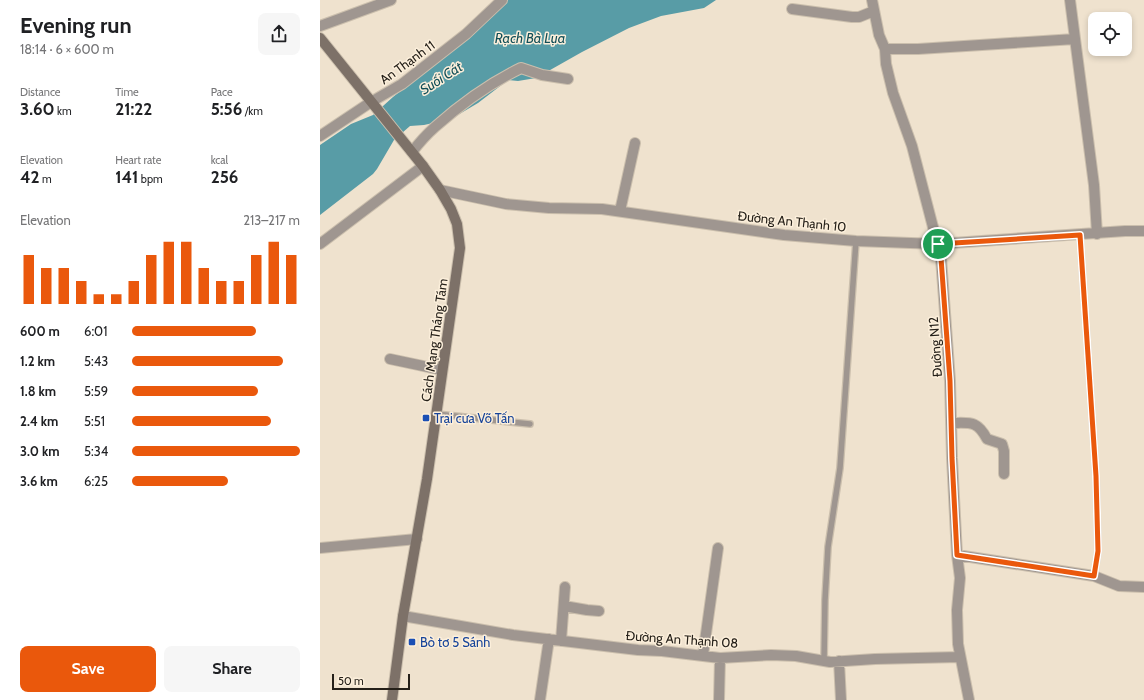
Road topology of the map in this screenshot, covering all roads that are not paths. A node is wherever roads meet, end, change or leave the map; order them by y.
1 (391, 0) edge
2 (502, 0) edge
3 (872, 0) edge
4 (1070, 0) edge
5 (792, 9) dead end
6 (867, 14) junction
7 (320, 26) edge
8 (320, 38) edge
9 (1075, 39) junction
10 (885, 48) junction
11 (568, 79) dead end
12 (372, 104) junction
13 (320, 136) edge
14 (635, 143) dead end
15 (412, 152) junction
16 (423, 166) junction
17 (440, 190) junction
18 (620, 211) junction
19 (1144, 231) edge
20 (1097, 234) junction
21 (1080, 235) junction
22 (856, 241) junction
23 (320, 244) edge
24 (938, 244) junction
25 (390, 359) dead end
26 (442, 370) junction
27 (436, 414) junction
28 (951, 423) junction
29 (530, 424) dead end
30 (1004, 474) dead end
31 (417, 539) junction
32 (320, 548) edge
33 (718, 548) dead end
34 (957, 555) junction
35 (1094, 576) junction
36 (565, 587) dead end
37 (1144, 587) edge
38 (564, 606) junction
39 (599, 611) dead end
40 (403, 616) junction
41 (549, 639) junction
42 (561, 641) junction
43 (703, 655) junction
44 (960, 657) junction
45 (720, 658) junction
46 (824, 661) junction
47 (839, 661) junction
48 (392, 700) edge
49 (540, 700) edge
50 (719, 700) edge
51 (841, 700) edge
52 (969, 700) edge

1 - 7 street
2 - 12 street, An Thạnh 11
3 - 6 street, Đường N12
4 - 9 street
5 - 6 street
6 - 10 street, Đường N12
8 - 12 main road
9 - 10 street
9 - 20 street
10 - 24 street, Đường N12
11 - 15 street
12 - 13 street, An Thạnh 11
12 - 15 main road, Cách Mạng Tháng Tám
14 - 18 street
15 - 16 main road, Cách Mạng Tháng Tám
16 - 17 main road, Cách Mạng Tháng Tám
16 - 23 street
17 - 18 street, Đường An Thạnh 10
17 - 26 main road, Cách Mạng Tháng Tám
18 - 22 street, Đường An Thạnh 10
19 - 20 street, Đường An Thạnh 10
20 - 21 street, Đường An Thạnh 10
21 - 24 street, Đường An Thạnh 10
21 - 35 lane
22 - 24 street, Đường An Thạnh 10
22 - 46 lane
24 - 28 street, Đường N12
25 - 26 street
26 - 27 main road, Cách Mạng Tháng Tám
27 - 29 lane
27 - 31 main road, Cách Mạng Tháng Tám
28 - 30 street
28 - 34 street, Đường N12
31 - 32 street
31 - 40 main road, Cách Mạng Tháng Tám
33 - 43 street
34 - 35 street
34 - 44 street, Đường N12
35 - 37 street
36 - 38 street
38 - 39 street
38 - 42 street
40 - 41 street, Đường An Thạnh 08
40 - 48 main road, Cách Mạng Tháng Tám
41 - 42 street, Đường An Thạnh 08
41 - 49 street
42 - 43 street, Đường An Thạnh 08
43 - 45 street, Đường An Thạnh 08
44 - 47 street, Đường An Thạnh 08
44 - 52 street, Đường N12
45 - 46 street, Đường An Thạnh 08
45 - 50 street
46 - 47 street, Đường An Thạnh 08
47 - 51 street

